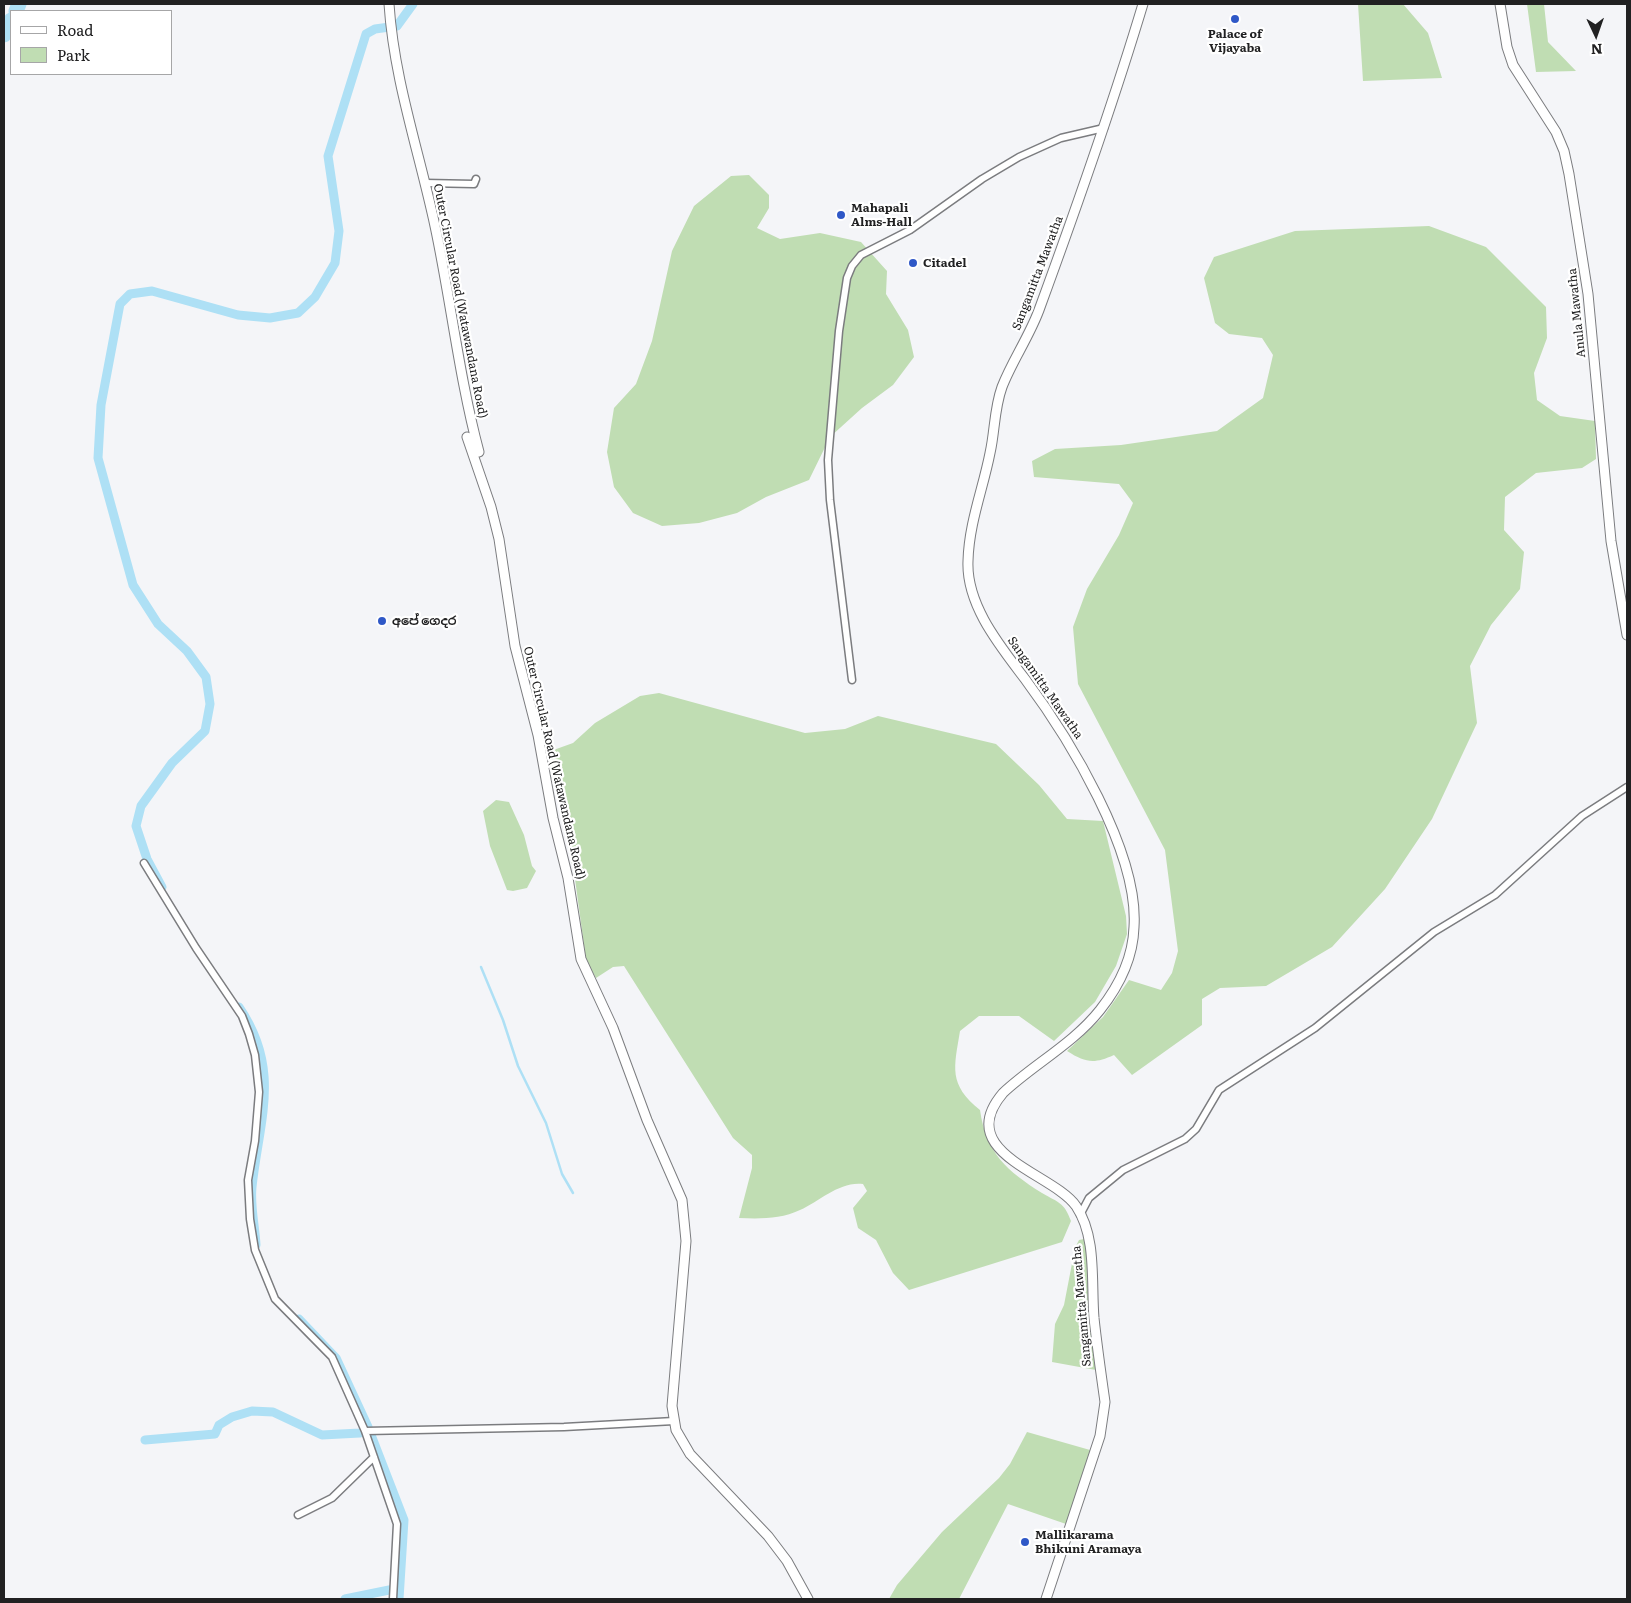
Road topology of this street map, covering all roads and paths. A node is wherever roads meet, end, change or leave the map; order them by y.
1 (389, 4) edge
2 (1143, 4) edge
3 (1500, 4) edge
4 (1104, 128) junction
5 (476, 179) dead end
6 (425, 183) junction
7 (1627, 635) edge
8 (852, 680) dead end
9 (1627, 787) edge
10 (144, 863) dead end
11 (1080, 1214) junction
12 (674, 1421) junction
13 (365, 1431) junction
14 (374, 1457) junction
15 (298, 1515) dead end
16 (394, 1599) edge
17 (808, 1599) edge
18 (1046, 1599) edge

1 - 6 main road, Outer Circular Road (Watawandana Road)
2 - 4 main road, Sangamitta Mawatha
3 - 7 main road, Anula Mawatha
4 - 8 street
4 - 11 main road, Sangamitta Mawatha
5 - 6 street
6 - 12 main road, Outer Circular Road (Watawandana Road)
9 - 11 street
10 - 13 street
11 - 18 main road, Sangamitta Mawatha
12 - 13 street
12 - 17 main road, Outer Circular Road (Watawandana Road)
13 - 14 street
14 - 15 street
14 - 16 street

